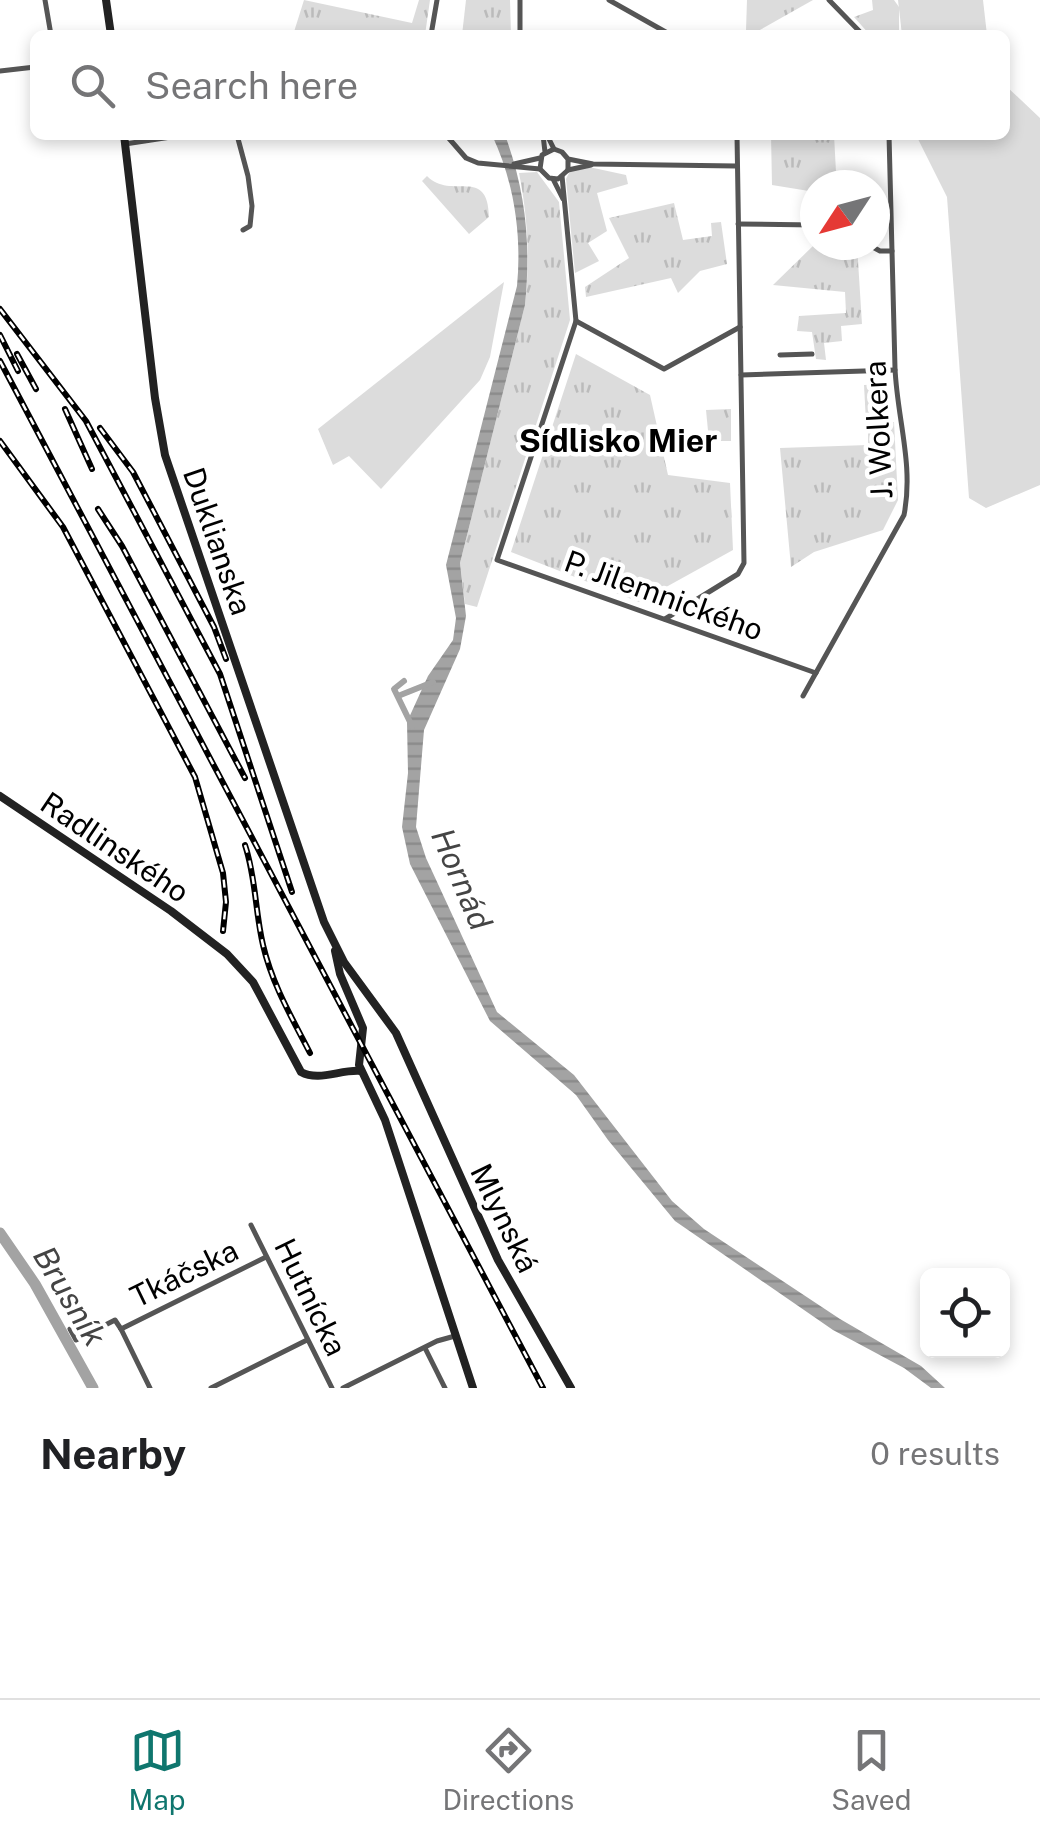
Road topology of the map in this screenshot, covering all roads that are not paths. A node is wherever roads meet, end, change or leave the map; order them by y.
1 (46, 0) edge
2 (106, 0) edge
3 (437, 0) edge
4 (520, 0) edge
5 (609, 0) edge
6 (830, 0) edge
7 (50, 30) edge
8 (110, 30) edge
9 (431, 30) edge
10 (520, 30) edge
11 (662, 30) edge
12 (858, 30) edge
13 (30, 68) edge
14 (0, 71) edge
15 (124, 140) edge
16 (239, 140) edge
17 (451, 140) edge
18 (544, 140) edge
19 (548, 140) edge
20 (736, 140) edge
21 (889, 140) edge
22 (554, 150) junction
23 (542, 155) junction
24 (568, 160) junction
25 (527, 164) junction
26 (594, 164) junction
27 (737, 166) junction
28 (540, 170) junction
29 (568, 170) junction
30 (562, 176) junction
31 (553, 179) junction
32 (565, 204) junction
33 (738, 224) junction
34 (800, 225) edge
35 (243, 230) dead end
36 (892, 250) joint
37 (576, 321) junction
38 (740, 327) junction
39 (812, 354) dead end
40 (780, 355) dead end
41 (895, 370) junction
42 (741, 375) junction
43 (665, 619) junction
44 (816, 674) junction
45 (803, 696) dead end
46 (0, 796) edge
47 (334, 946) junction
48 (368, 995) junction
49 (353, 1005) junction
50 (362, 1071) junction
51 (250, 1226) dead end
52 (266, 1257) junction
53 (70, 1329) dead end
54 (121, 1329) junction
55 (455, 1336) junction
56 (307, 1340) junction
57 (426, 1348) junction
58 (150, 1388) edge
59 (211, 1388) edge
60 (332, 1388) edge
61 (343, 1388) edge
62 (445, 1388) edge
63 (473, 1388) edge
64 (571, 1388) edge

1 - 7 street
2 - 8 street
3 - 9 street
4 - 10 street
5 - 11 street
6 - 12 street
13 - 14 street
15 - 47 street, Duklianska
16 - 35 street
17 - 25 street
18 - 23 street
19 - 22 street
20 - 27 street
21 - 36 street, J. Wolkera
22 - 23 street
22 - 24 street
23 - 25 street
23 - 28 street
24 - 26 street
24 - 29 street
25 - 28 street
26 - 27 street
26 - 29 street
27 - 33 street
28 - 31 street
29 - 30 street
30 - 31 street
30 - 32 street
31 - 32 street
32 - 37 street
33 - 34 street
33 - 38 street
36 - 41 street, J. Wolkera
37 - 38 street
37 - 43 street, P. Jilemnického
38 - 42 street
39 - 40 street
41 - 42 street
41 - 44 street, J. Wolkera
42 - 43 street
43 - 44 street, P. Jilemnického
44 - 45 street, J. Wolkera
46 - 50 street, Radlinského
47 - 48 street, Mlynská
47 - 49 street
48 - 49 street
48 - 64 street, Mlynská
49 - 50 street
50 - 55 street
51 - 52 street, Hutnícka
52 - 54 street, Tkáčska
52 - 56 street, Hutnícka
53 - 54 street, Tkáčska
54 - 58 street
55 - 57 street
55 - 63 street
56 - 59 street
56 - 60 street, Hutnícka
57 - 61 street
57 - 62 street

